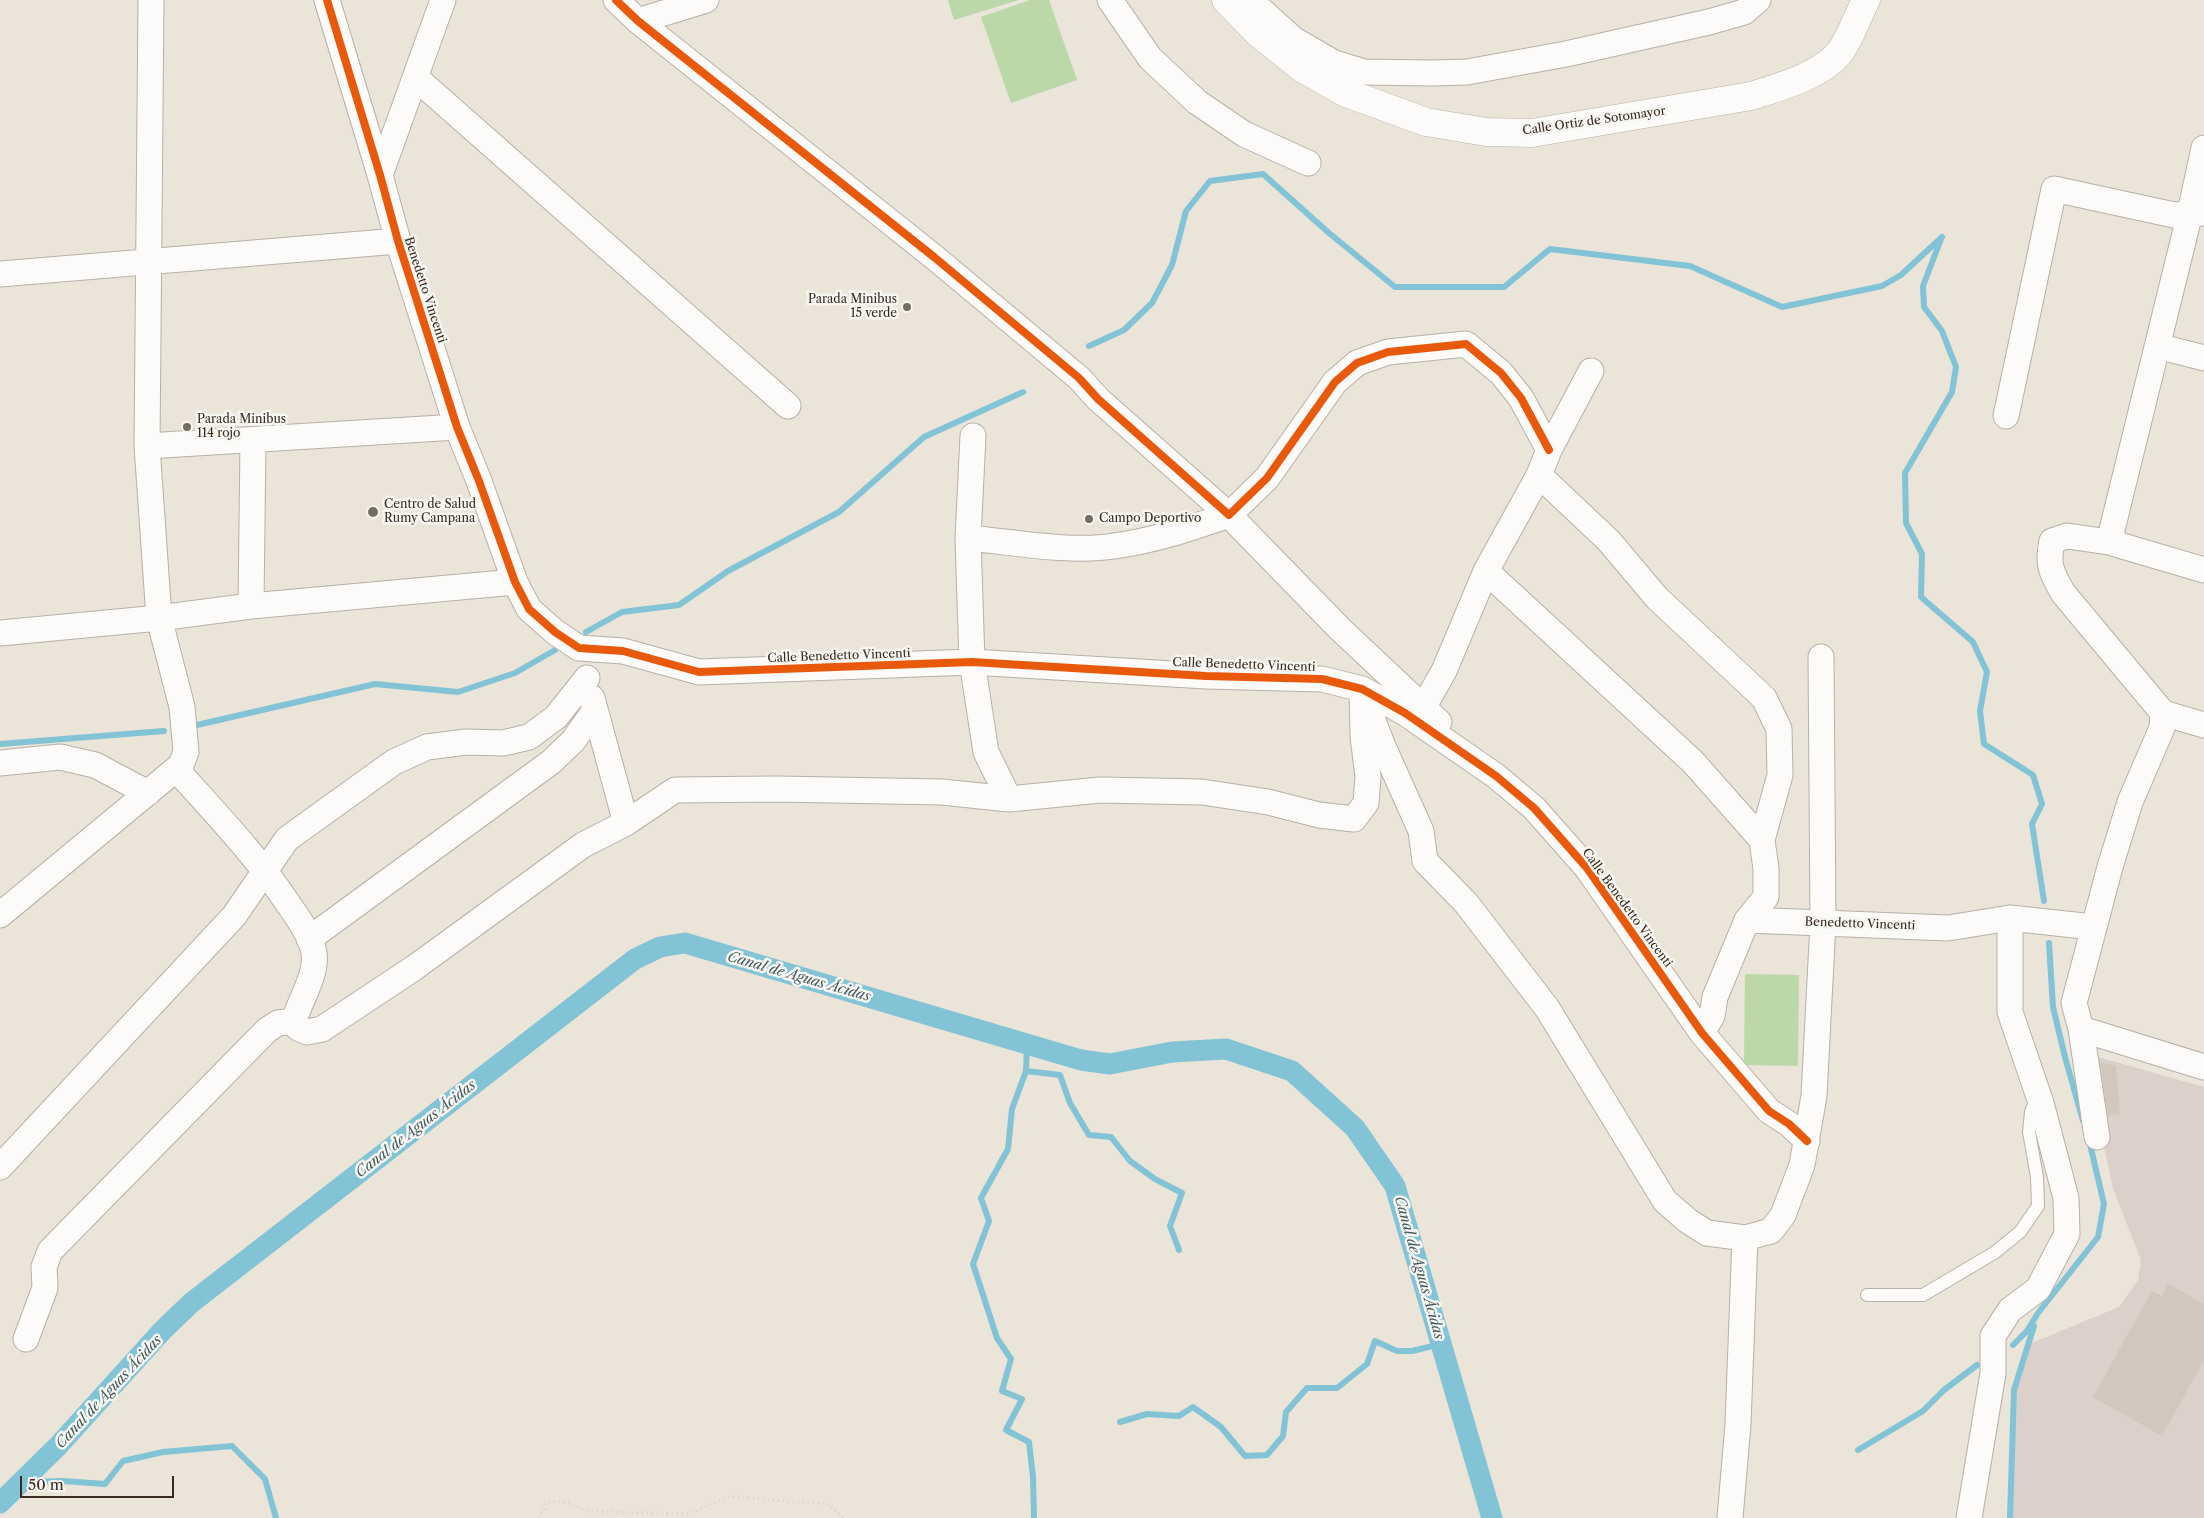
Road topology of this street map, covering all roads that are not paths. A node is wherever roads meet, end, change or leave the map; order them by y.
1 (151, 0) edge
2 (326, 0) edge
3 (443, 0) edge
4 (616, 0) edge
5 (706, 0) edge
6 (1110, 0) edge
7 (1226, 0) edge
8 (1250, 0) edge
9 (1758, 0) edge
10 (1866, 0) edge
11 (638, 21) junction
12 (416, 78) junction
13 (2204, 148) edge
14 (1308, 163) dead end
15 (380, 175) junction
16 (2197, 213) edge
17 (398, 242) junction
18 (148, 261) junction
19 (0, 274) edge
20 (2157, 346) junction
21 (2204, 358) edge
22 (1591, 371) dead end
23 (788, 406) dead end
24 (2006, 416) dead end
25 (457, 427) junction
26 (974, 436) dead end
27 (253, 440) junction
28 (147, 446) junction
29 (1549, 450) junction
30 (1539, 475) junction
31 (1229, 515) junction
32 (968, 538) junction
33 (2109, 542) junction
34 (2204, 570) edge
35 (1486, 571) junction
36 (515, 582) junction
37 (251, 606) junction
38 (159, 618) junction
39 (0, 634) edge
40 (579, 648) junction
41 (1821, 657) dead end
42 (972, 662) junction
43 (587, 678) junction
44 (1362, 689) junction
45 (1424, 706) junction
46 (595, 710) junction
47 (2163, 712) junction
48 (2204, 725) edge
49 (1434, 733) junction
50 (0, 763) edge
51 (176, 769) junction
52 (148, 793) junction
53 (1009, 799) junction
54 (626, 823) junction
55 (1762, 840) junction
56 (265, 869) junction
57 (0, 914) edge
58 (2010, 918) junction
59 (1747, 920) junction
60 (1823, 923) junction
61 (2093, 927) junction
62 (309, 939) junction
63 (294, 1021) junction
64 (2081, 1029) junction
65 (1702, 1033) junction
66 (2204, 1067) edge
67 (2038, 1094) junction
68 (2097, 1137) dead end
69 (1807, 1141) junction
70 (0, 1167) edge
71 (1745, 1238) junction
72 (1867, 1295) dead end
73 (26, 1339) dead end
74 (1730, 1518) edge
75 (1969, 1518) edge

1 - 18 street
2 - 15 street, Benedetto Vincenti
3 - 12 street
4 - 11 street
5 - 11 street
6 - 14 street
7 - 10 street, Calle Ortiz de Sotomayor
8 - 9 street
11 - 31 street
12 - 15 street
12 - 23 street
13 - 16 street
15 - 17 street, Benedetto Vincenti
16 - 20 street
16 - 24 street
17 - 18 street
17 - 25 street, Benedetto Vincenti
18 - 19 street
18 - 28 street
20 - 21 street
20 - 33 street
22 - 29 street
25 - 27 street
25 - 36 street, Benedetto Vincenti
26 - 32 street
27 - 28 street
27 - 37 street
28 - 38 street
29 - 30 street
29 - 31 street
30 - 35 street
30 - 55 street
31 - 32 street
31 - 45 street
32 - 42 street
33 - 34 street
33 - 47 street
35 - 45 street
35 - 55 street
36 - 37 street
36 - 40 street, Calle Benedetto Vincenti
37 - 38 street
38 - 39 street
38 - 51 street
40 - 42 street, Calle Benedetto Vincenti
40 - 43 street
41 - 60 street
42 - 44 street, Calle Benedetto Vincenti
42 - 53 street
43 - 46 street
43 - 56 street
44 - 49 street, Calle Benedetto Vincenti
44 - 53 street
44 - 71 street
45 - 49 street
46 - 54 street
46 - 62 street
47 - 48 street
47 - 61 street
49 - 65 street, Calle Benedetto Vincenti
50 - 52 street
51 - 52 street
51 - 56 street
52 - 57 street
53 - 54 street
54 - 63 street
55 - 59 street
56 - 62 street
56 - 70 street
58 - 60 street, Benedetto Vincenti
58 - 61 street, Benedetto Vincenti
58 - 67 street
59 - 60 street, Benedetto Vincenti
59 - 65 street
60 - 69 street
61 - 64 street
62 - 63 street
63 - 73 street
64 - 66 street
64 - 68 street
65 - 69 street, Calle Benedetto Vincenti
67 - 72 lane
67 - 75 street
69 - 71 street
71 - 74 street

